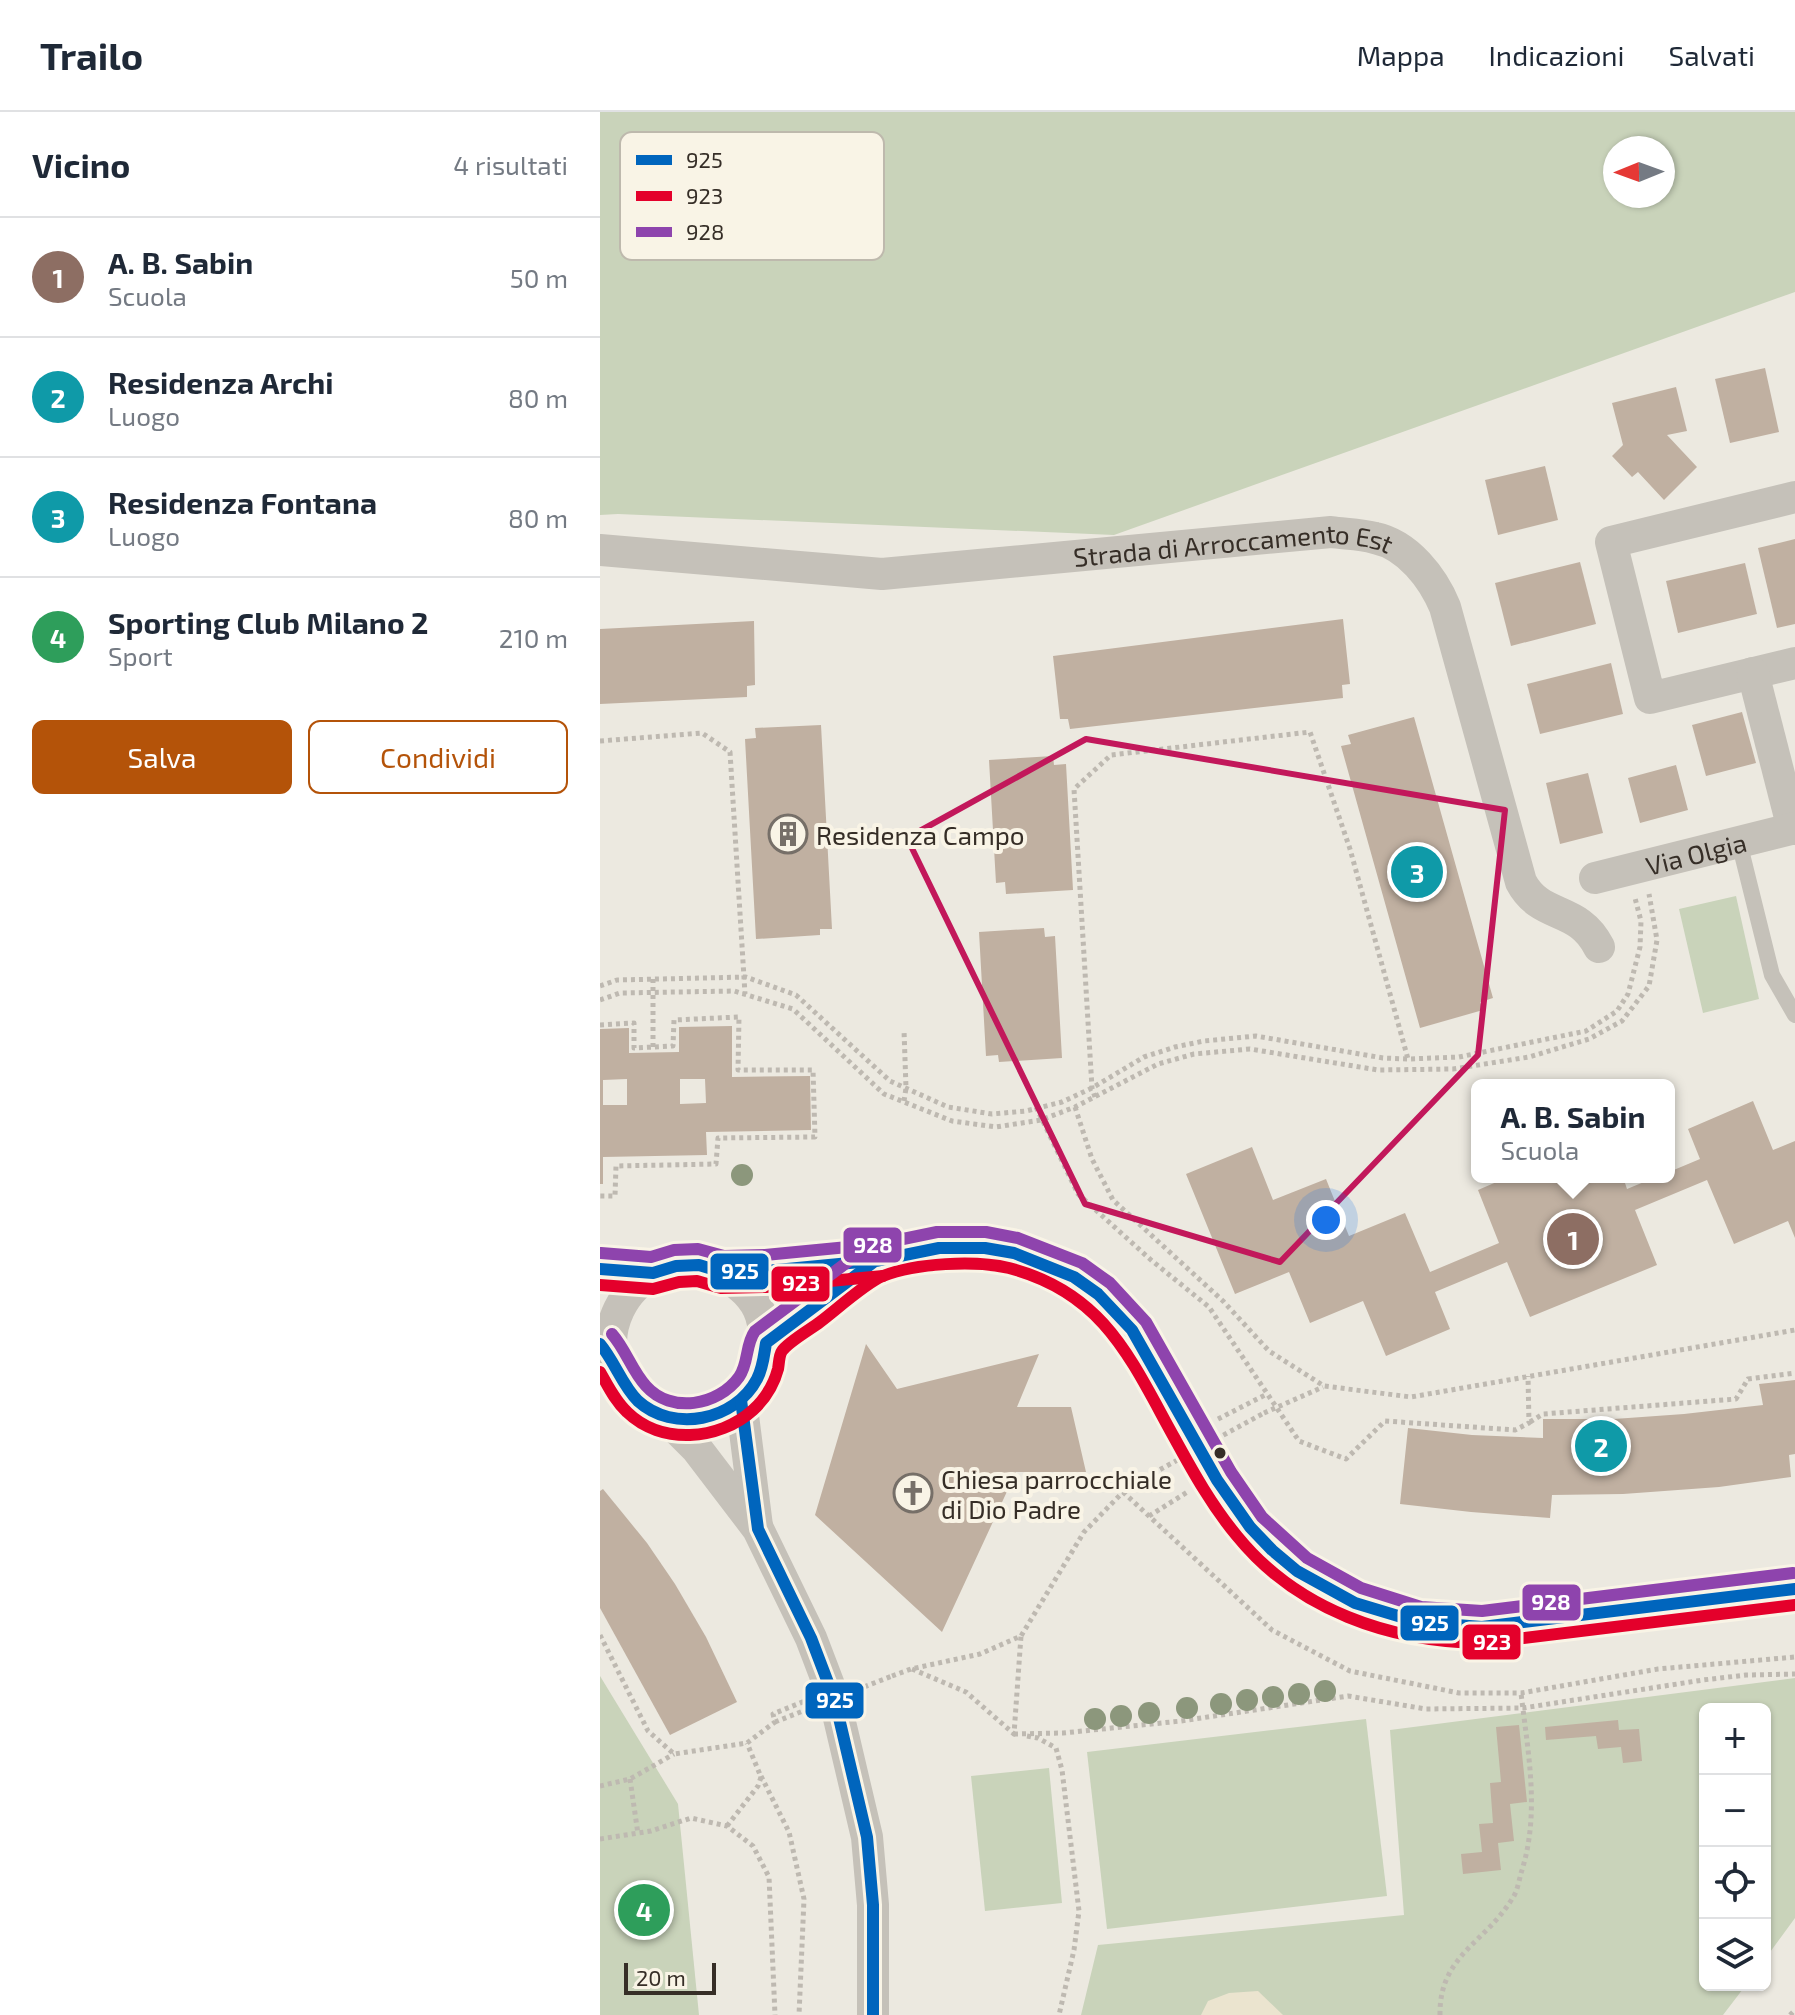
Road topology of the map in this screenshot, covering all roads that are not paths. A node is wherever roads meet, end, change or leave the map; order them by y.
1 (1795, 497) edge
2 (600, 550) edge
3 (1795, 663) edge
4 (1753, 673) junction
5 (1794, 829) edge
6 (1739, 842) junction
7 (1595, 878) dead end
8 (1599, 947) dead end
9 (1795, 1015) edge
10 (875, 1261) junction
11 (600, 1269) edge
12 (722, 1272) junction
13 (653, 1273) junction
14 (766, 1343) junction
15 (606, 1351) edge
16 (741, 1400) junction
17 (664, 1416) junction
18 (758, 1529) junction
19 (1795, 1589) edge
20 (873, 2015) edge

1 - 4 street
2 - 8 street, Strada di Arroccamento Est
3 - 4 street
4 - 5 street
5 - 6 street, Via Olgia
6 - 7 street, Via Olgia
6 - 9 lane
10 - 12 street
10 - 14 street
10 - 19 street
11 - 13 street
12 - 13 street
12 - 14 street
13 - 15 street
14 - 16 street
15 - 17 street
16 - 17 street
16 - 18 street
17 - 18 street
18 - 20 street

